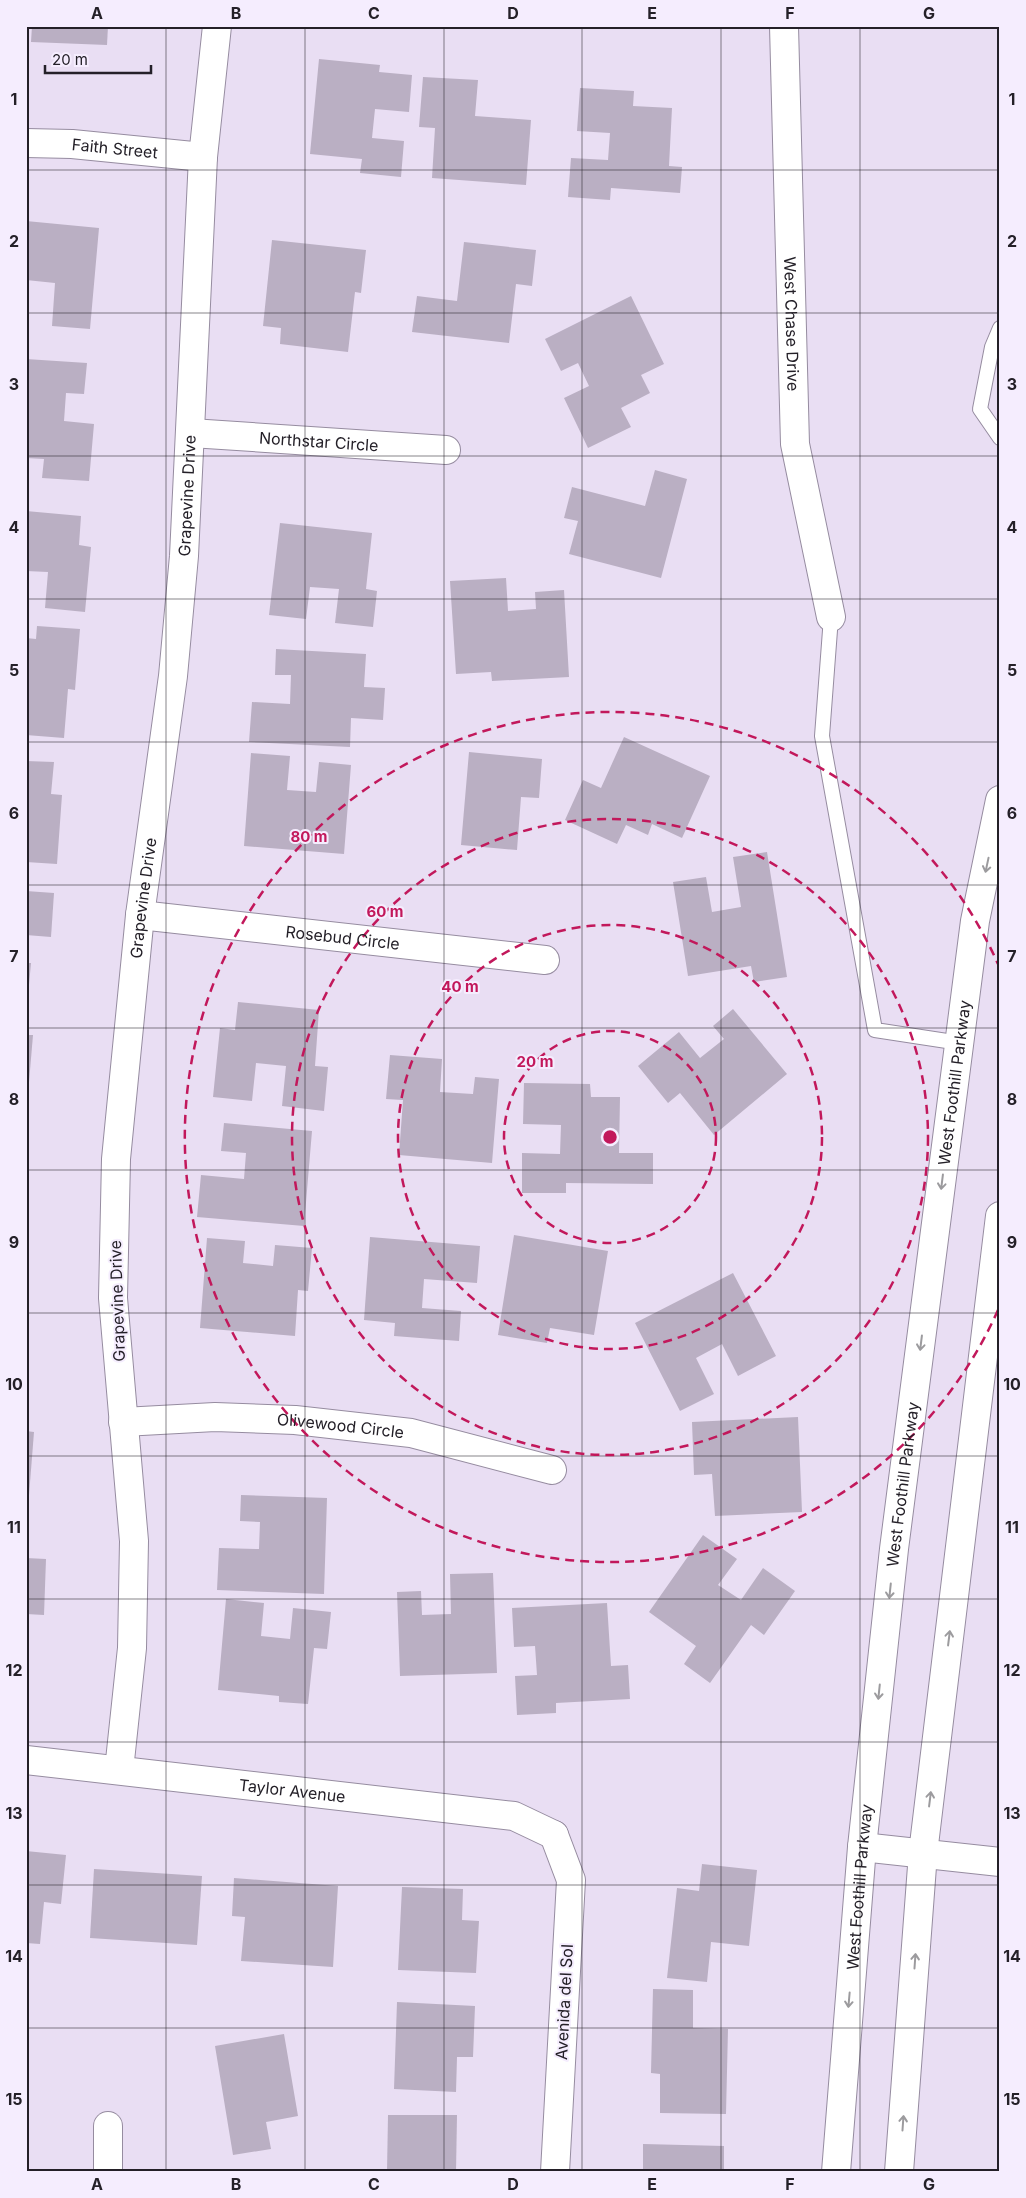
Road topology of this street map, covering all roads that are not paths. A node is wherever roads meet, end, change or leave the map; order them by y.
1 (217, 26) edge
2 (784, 26) edge
3 (26, 142) edge
4 (203, 156) junction
5 (1000, 328) edge
6 (191, 433) junction
7 (1000, 438) edge
8 (446, 450) dead end
9 (831, 617) joint
10 (1000, 800) edge
11 (140, 915) junction
12 (545, 960) dead end
13 (960, 1043) junction
14 (1000, 1216) edge
15 (123, 1422) junction
16 (552, 1470) dead end
17 (26, 1760) edge
18 (119, 1770) junction
19 (554, 1835) joint
20 (862, 1847) junction
21 (923, 1853) junction
22 (1000, 1862) edge
23 (108, 2126) dead end
24 (108, 2172) edge
25 (555, 2172) edge
26 (836, 2172) edge
27 (899, 2172) edge

1 - 4 street, Grapevine Drive
2 - 9 street, West Chase Drive
3 - 4 street, Faith Street
4 - 6 street, Grapevine Drive
5 - 7 lane
6 - 8 street, Northstar Circle
6 - 11 street, Grapevine Drive
9 - 13 lane
10 -> 13 street, West Foothill Parkway
11 - 12 street, Rosebud Circle
11 - 15 street, Grapevine Drive
13 -> 20 street, West Foothill Parkway
21 -> 14 street
15 - 16 street, Olivewood Circle
15 - 18 street, Grapevine Drive
17 - 18 street, Taylor Avenue
18 - 19 street, Taylor Avenue
19 - 25 street, Avenida del Sol
20 - 21 street
20 -> 26 street, West Foothill Parkway
21 - 22 street
27 -> 21 street
23 - 24 street

